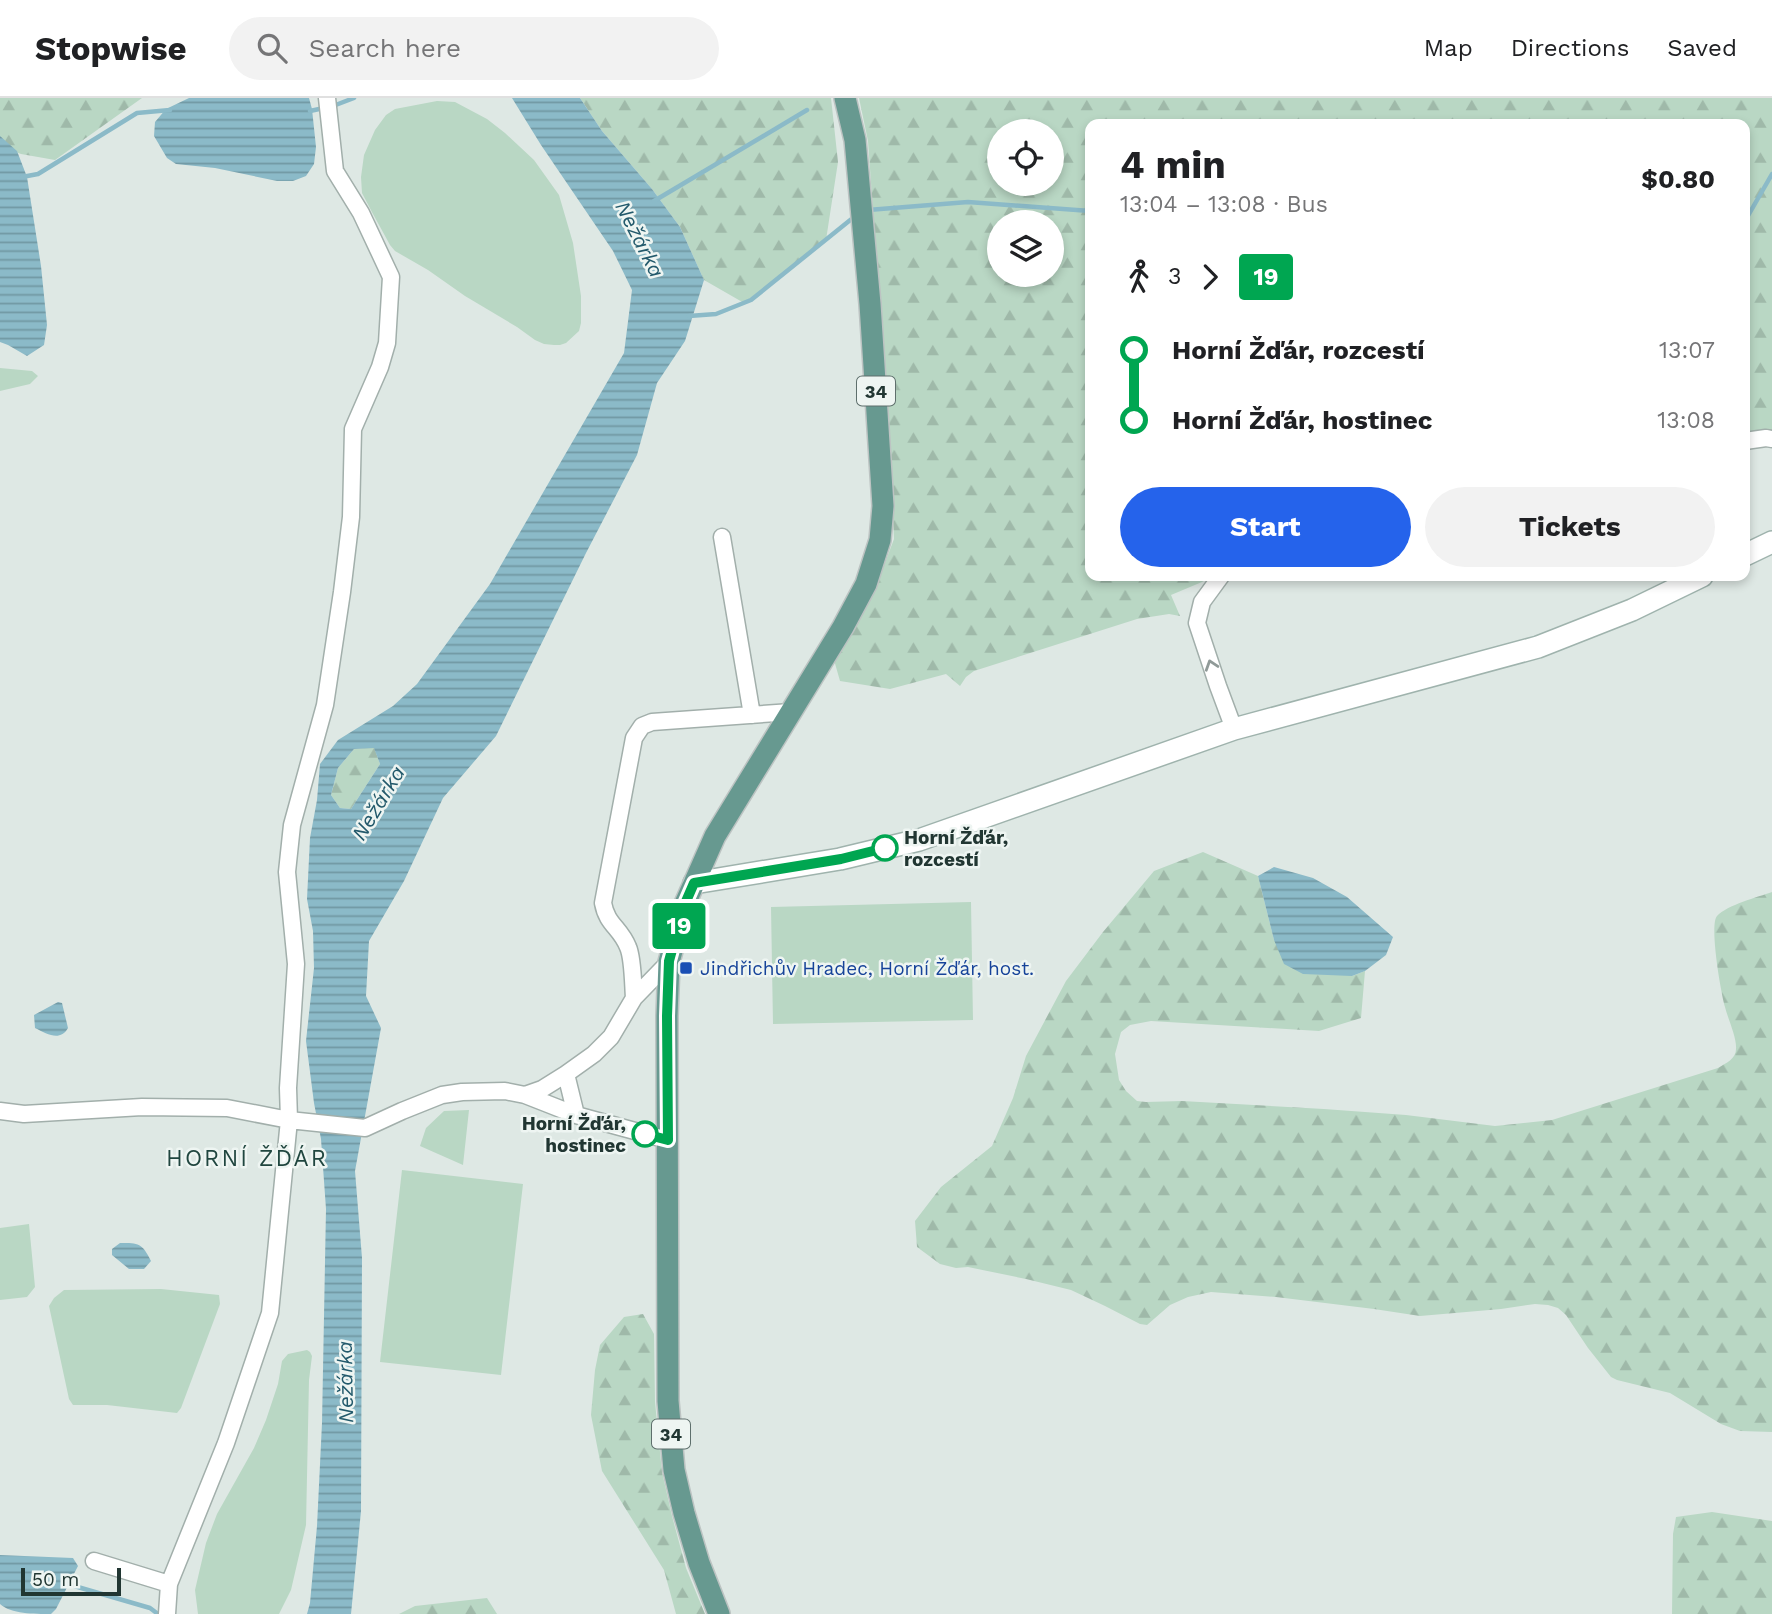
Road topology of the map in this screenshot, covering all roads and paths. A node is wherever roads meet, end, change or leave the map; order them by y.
1 (327, 98) edge
2 (845, 98) edge
3 (1772, 439) edge
4 (1750, 440) edge
5 (722, 537) dead end
6 (1772, 542) edge
7 (1750, 553) edge
8 (1217, 581) edge
9 (1692, 581) edge
10 (791, 712) junction
11 (751, 715) junction
12 (1234, 729) junction
13 (694, 883) junction
14 (669, 961) junction
15 (634, 998) junction
16 (566, 1074) junction
17 (525, 1095) junction
18 (0, 1111) edge
19 (576, 1115) junction
20 (297, 1121) junction
21 (668, 1140) junction
22 (94, 1561) dead end
23 (169, 1584) junction
24 (167, 1614) edge
25 (719, 1614) edge

1 - 20 street
2 - 10 main road, 34
3 - 4 street
5 - 11 street
6 - 7 street
12 -> 8 street
9 - 12 street
10 - 11 street
10 - 13 main road, 34
11 - 15 street
12 - 13 street
13 - 14 main road, 34
14 - 15 street
14 - 21 main road, 34
15 - 16 street
16 - 17 street
16 - 19 street
17 - 19 street
17 - 20 street
18 - 20 street
19 - 21 street
20 - 23 street
21 - 25 main road, 34
22 - 23 street
23 - 24 street

